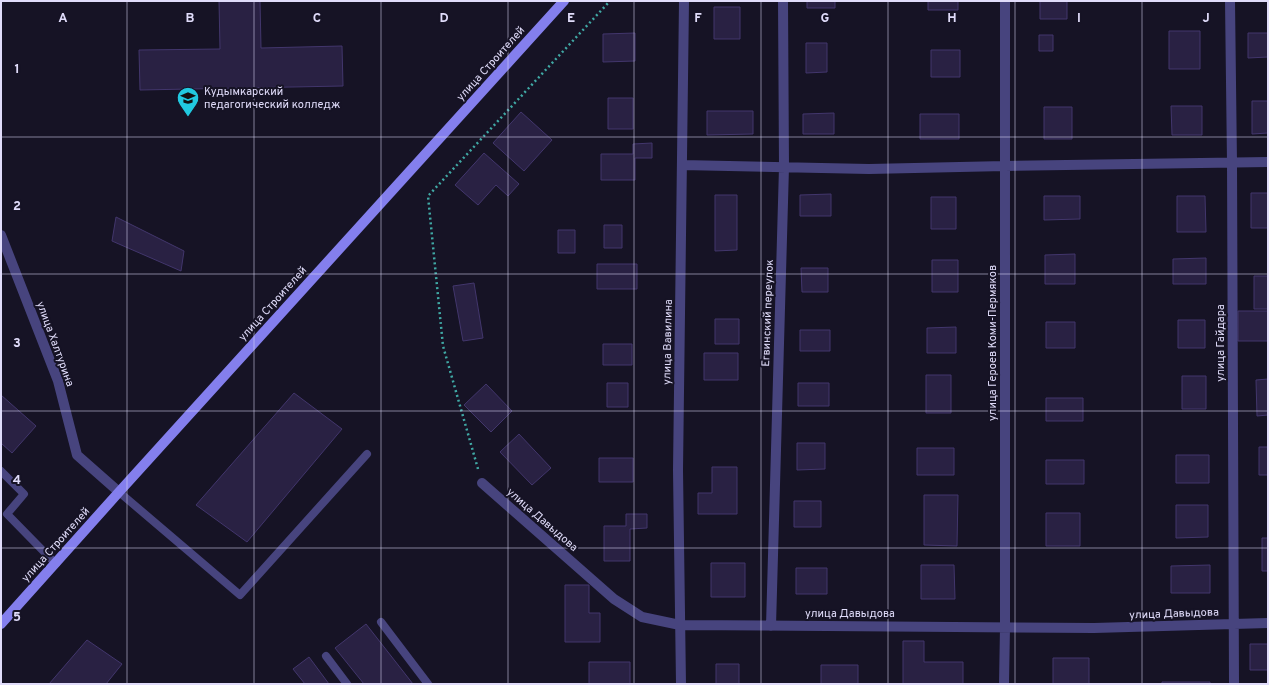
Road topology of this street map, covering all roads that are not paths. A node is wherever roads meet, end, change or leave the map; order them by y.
1 (563, 1) edge
2 (684, 1) edge
3 (783, 1) edge
4 (1004, 1) edge
5 (1230, 1) edge
6 (1268, 162) edge
7 (1232, 163) junction
8 (682, 165) junction
9 (1005, 166) junction
10 (784, 167) junction
11 (1, 235) edge
12 (367, 454) dead end
13 (1, 471) edge
14 (482, 483) road end
15 (119, 492) junction
16 (56, 564) junction
17 (381, 622) dead end
18 (1268, 623) edge
19 (1, 624) edge
20 (1234, 624) junction
21 (680, 625) junction
22 (771, 626) junction
23 (1005, 627) junction
24 (326, 656) dead end
25 (347, 684) edge
26 (428, 684) edge
27 (681, 684) edge
28 (1004, 684) edge
29 (1234, 684) edge

1 - 15 main road, улица Строителей
2 - 8 street, улица Вавилина
3 - 10 street, Егвинский переулок
4 - 9 street, улица Героев Коми-Пермяков
5 - 7 street, улица Гайдара
6 - 7 street
7 - 9 street
7 - 20 street, улица Гайдара
8 - 10 street
8 - 21 street, улица Вавилина
9 - 10 street
9 - 23 street, улица Героев Коми-Пермяков
10 - 22 street, Егвинский переулок
11 - 15 street, улица Халтурина
12 - 15 lane
13 - 16 lane
14 - 21 street, улица Давыдова
15 - 16 main road, улица Строителей
16 - 19 main road, улица Строителей
17 - 26 lane
18 - 20 street, улица Давыдова
20 - 23 street, улица Давыдова
20 - 29 street, улица Гайдара
21 - 22 street, улица Давыдова
21 - 27 street, улица Вавилина
22 - 23 street, улица Давыдова
23 - 28 street, улица Героев Коми-Пермяков
24 - 25 lane

